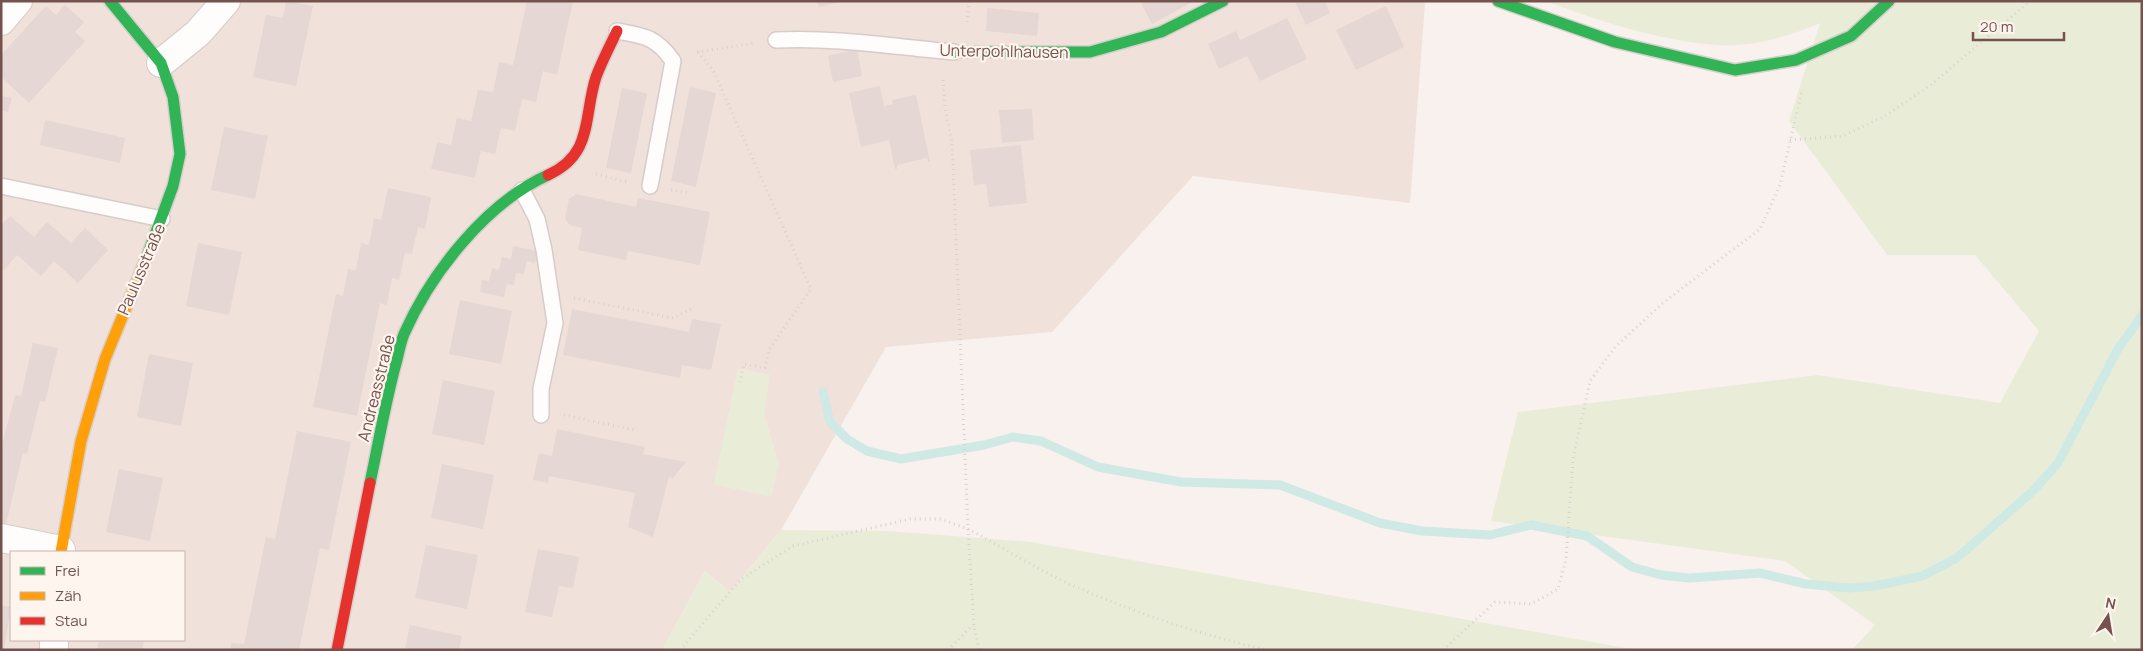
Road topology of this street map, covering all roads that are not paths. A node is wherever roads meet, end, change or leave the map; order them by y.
1 (18, 1) edge
2 (110, 1) edge
3 (226, 1) edge
4 (1223, 1) edge
5 (1498, 1) edge
6 (1889, 1) edge
7 (1, 21) edge
8 (617, 31) joint
9 (776, 40) road end
10 (948, 51) joint
11 (161, 63) junction
12 (1, 186) edge
13 (650, 186) dead end
14 (522, 190) junction
15 (162, 219) junction
16 (541, 415) road end
17 (1, 538) edge
18 (61, 551) edge
19 (337, 650) edge

1 - 7 street
2 - 11 street, Paulusstraße
3 - 11 street
4 - 10 street, Unterpohlhausen
5 - 6 street
8 - 13 lane
8 - 14 street, Andreasstraße
9 - 10 lane, Unterpohlhausen
11 - 15 street, Paulusstraße
12 - 15 lane
14 - 16 lane
14 - 19 street, Andreasstraße
15 - 18 street, Paulusstraße
17 - 18 street

